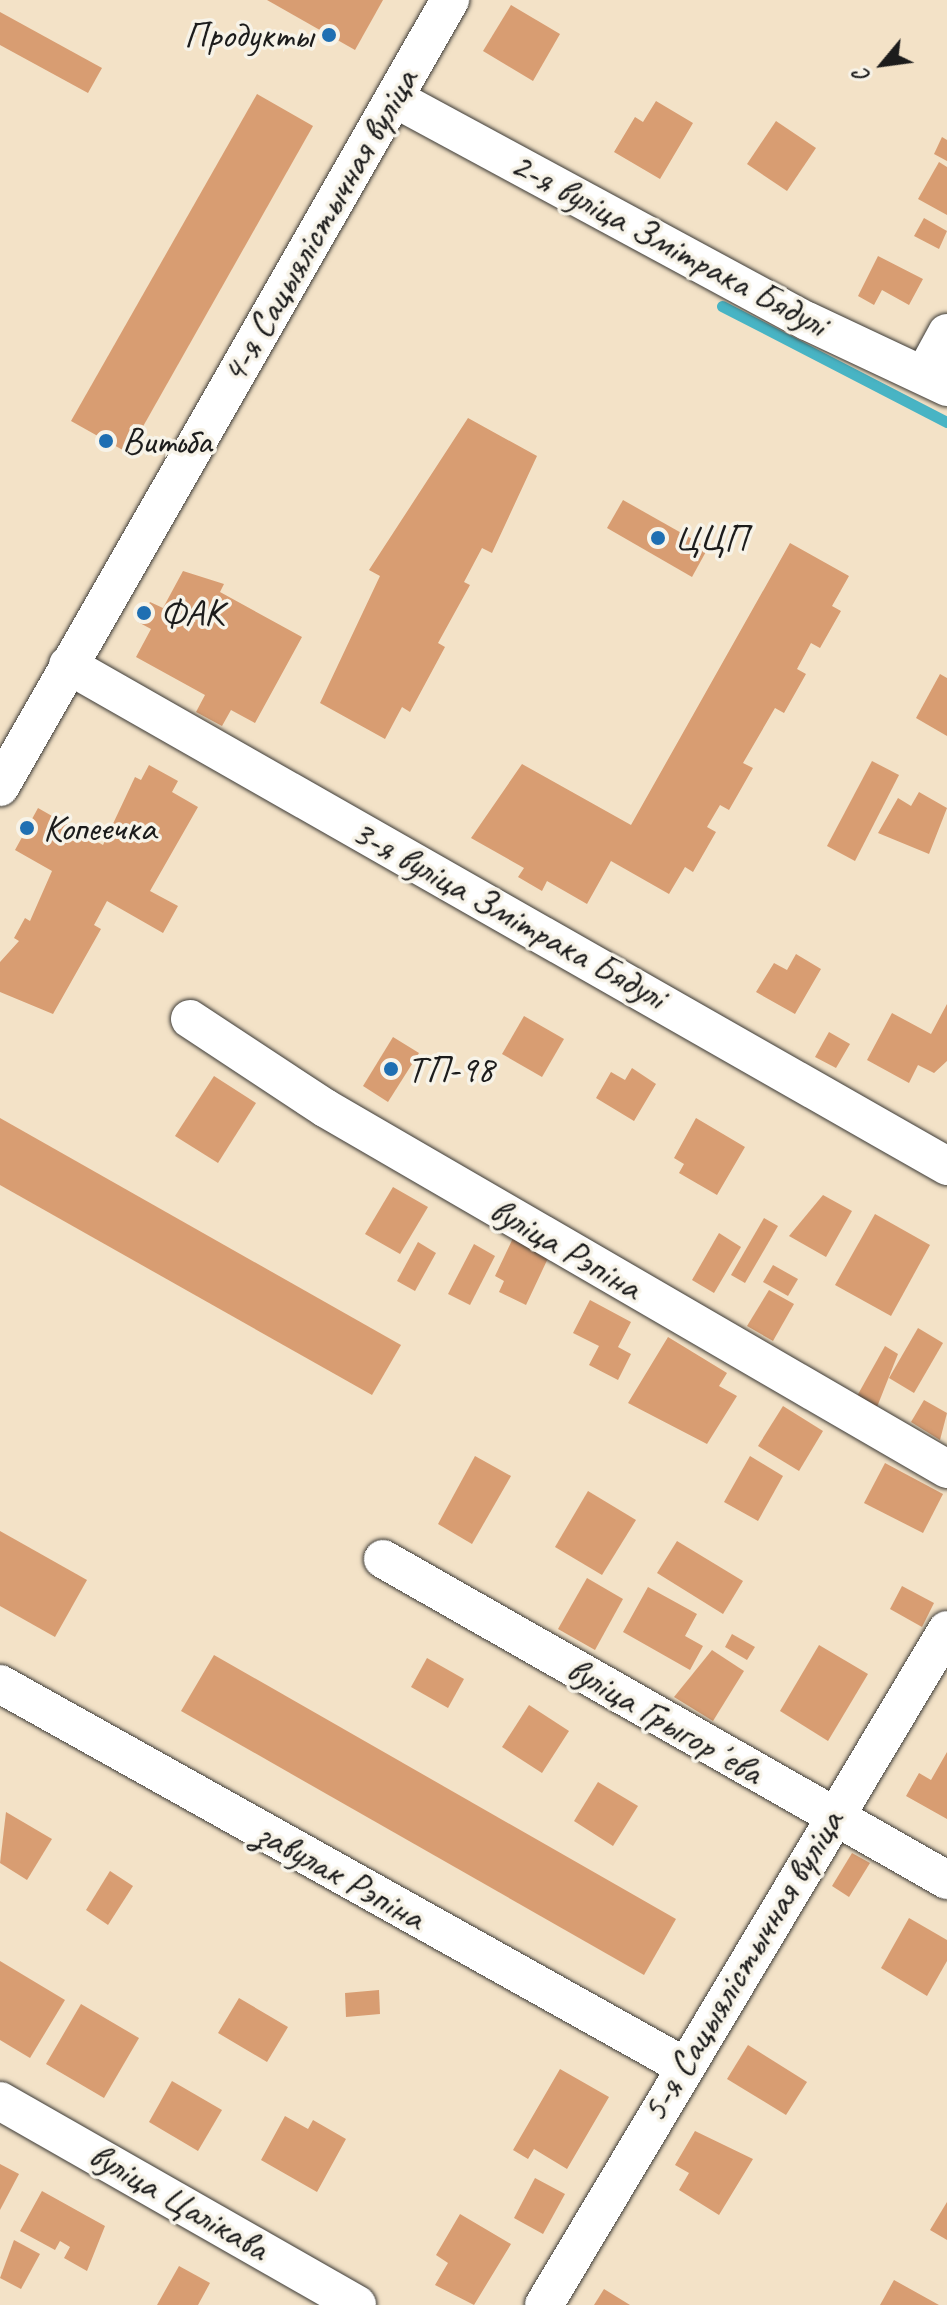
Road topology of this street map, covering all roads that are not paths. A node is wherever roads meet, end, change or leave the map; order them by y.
1 (450, 0) edge
2 (394, 98) junction
3 (947, 333) edge
4 (935, 381) edge
5 (68, 665) junction
6 (0, 787) edge
7 (190, 1019) dead end
8 (947, 1166) edge
9 (947, 1469) edge
10 (383, 1559) dead end
11 (947, 1630) edge
12 (0, 1684) edge
13 (831, 1814) junction
14 (947, 1880) edge
15 (682, 2065) junction
16 (0, 2101) edge
17 (357, 2305) edge
18 (544, 2305) edge

1 - 2 street, 4-я Сацыялістычная вуліца
2 - 4 street, 2-я вуліца Змітрака Бядулі
2 - 5 street, 4-я Сацыялістычная вуліца
3 - 4 street
5 - 6 street, 4-я Сацыялістычная вуліца
5 - 8 street, 3-я вуліца Змітрака Бядулі
7 - 9 street, вуліца Рэпіна
10 - 13 street, вуліца Грыгорʼева
11 - 13 street, 5-я Сацыялістычная вуліца
12 - 15 street, завулак Рэпіна
13 - 14 street, вуліца Грыгорʼева
13 - 15 street, 5-я Сацыялістычная вуліца
15 - 18 street, 5-я Сацыялістычная вуліца
16 - 17 street, вуліца Цалікава

